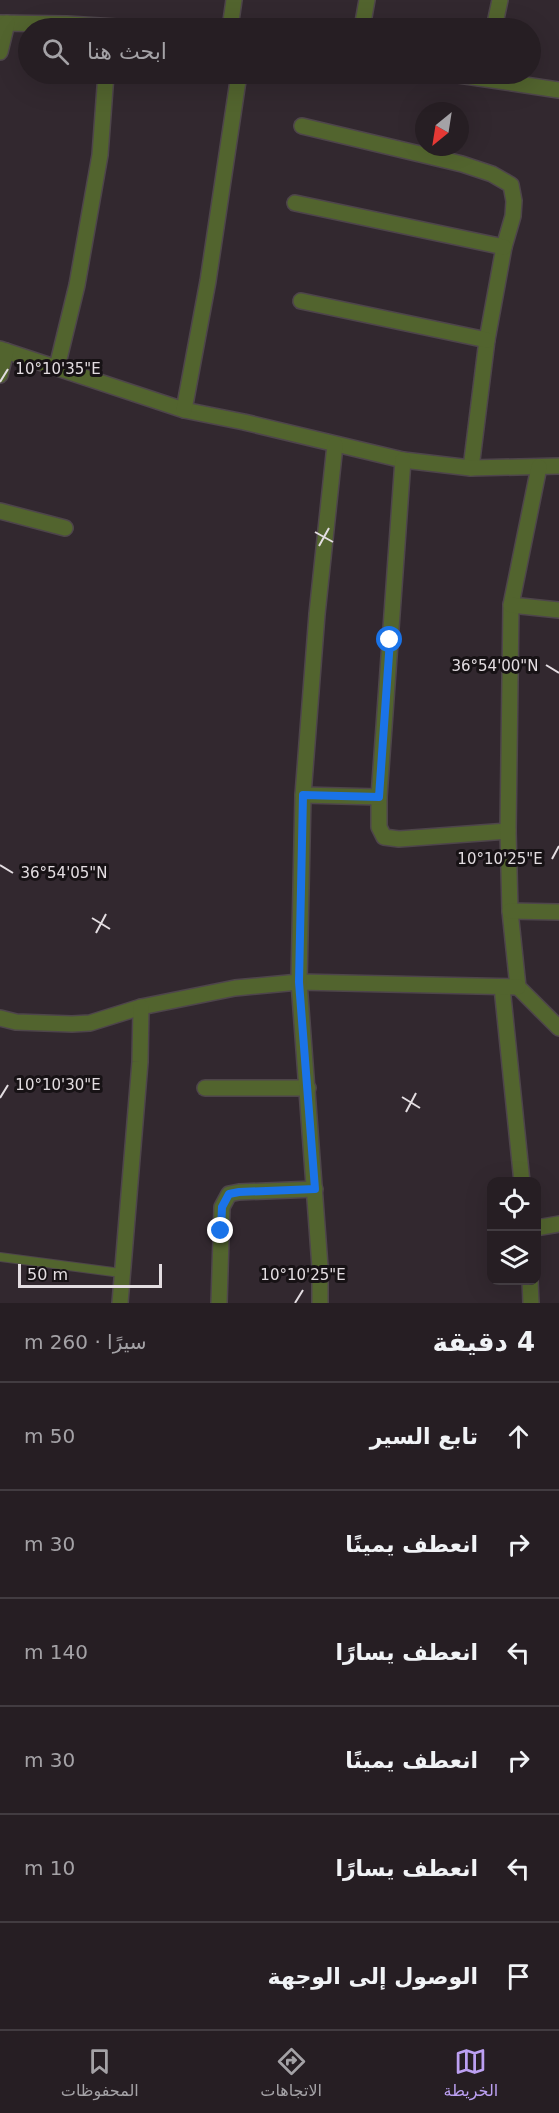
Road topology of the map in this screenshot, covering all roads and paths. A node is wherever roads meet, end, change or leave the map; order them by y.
1 (234, 0) edge
2 (367, 0) edge
3 (500, 0) edge
4 (231, 18) edge
5 (364, 18) edge
6 (496, 18) edge
7 (3, 23) edge
8 (18, 23) edge
9 (0, 52) edge
10 (105, 84) edge
11 (238, 84) edge
12 (527, 84) edge
13 (559, 90) edge
14 (302, 126) dead end
15 (295, 203) dead end
16 (504, 247) junction
17 (301, 300) dead end
18 (487, 340) junction
19 (3, 350) edge
20 (57, 367) junction
21 (0, 375) edge
22 (184, 410) junction
23 (335, 445) junction
24 (403, 460) junction
25 (558, 464) edge
26 (539, 467) junction
27 (471, 468) junction
28 (0, 511) edge
29 (65, 528) dead end
30 (510, 605) junction
31 (559, 610) edge
32 (303, 795) junction
33 (379, 797) junction
34 (508, 831) junction
35 (510, 911) junction
36 (559, 912) edge
37 (299, 982) junction
38 (510, 987) junction
39 (141, 1007) junction
40 (0, 1018) edge
41 (559, 1028) edge
42 (205, 1088) dead end
43 (308, 1088) junction
44 (522, 1177) edge
45 (315, 1189) junction
46 (559, 1224) edge
47 (541, 1227) edge
48 (0, 1257) edge
49 (121, 1273) junction
50 (530, 1285) edge
51 (120, 1303) edge
52 (219, 1303) edge
53 (320, 1303) edge
54 (531, 1303) edge

1 - 4 street
2 - 5 street
3 - 6 street
7 - 8 street
7 - 9 street
10 - 20 street
11 - 22 street
12 - 13 street
14 - 16 street
15 - 16 street
16 - 18 street
17 - 18 street
18 - 27 street
19 - 20 street
19 - 21 street
20 - 22 street
22 - 23 street
23 - 24 street
23 - 32 street
24 - 27 street
24 - 33 street
25 - 26 street
26 - 27 street
26 - 30 street
28 - 29 street
30 - 31 street
30 - 34 street
32 - 33 street
32 - 37 street
33 - 34 street
34 - 35 street
35 - 36 street
35 - 38 street
37 - 38 street
37 - 39 street
37 - 43 street
38 - 41 street
38 - 44 street
39 - 40 street
39 - 49 street
42 - 43 street
43 - 45 street
45 - 52 street
45 - 53 street
46 - 47 street
48 - 49 lane
49 - 51 street
50 - 54 street

